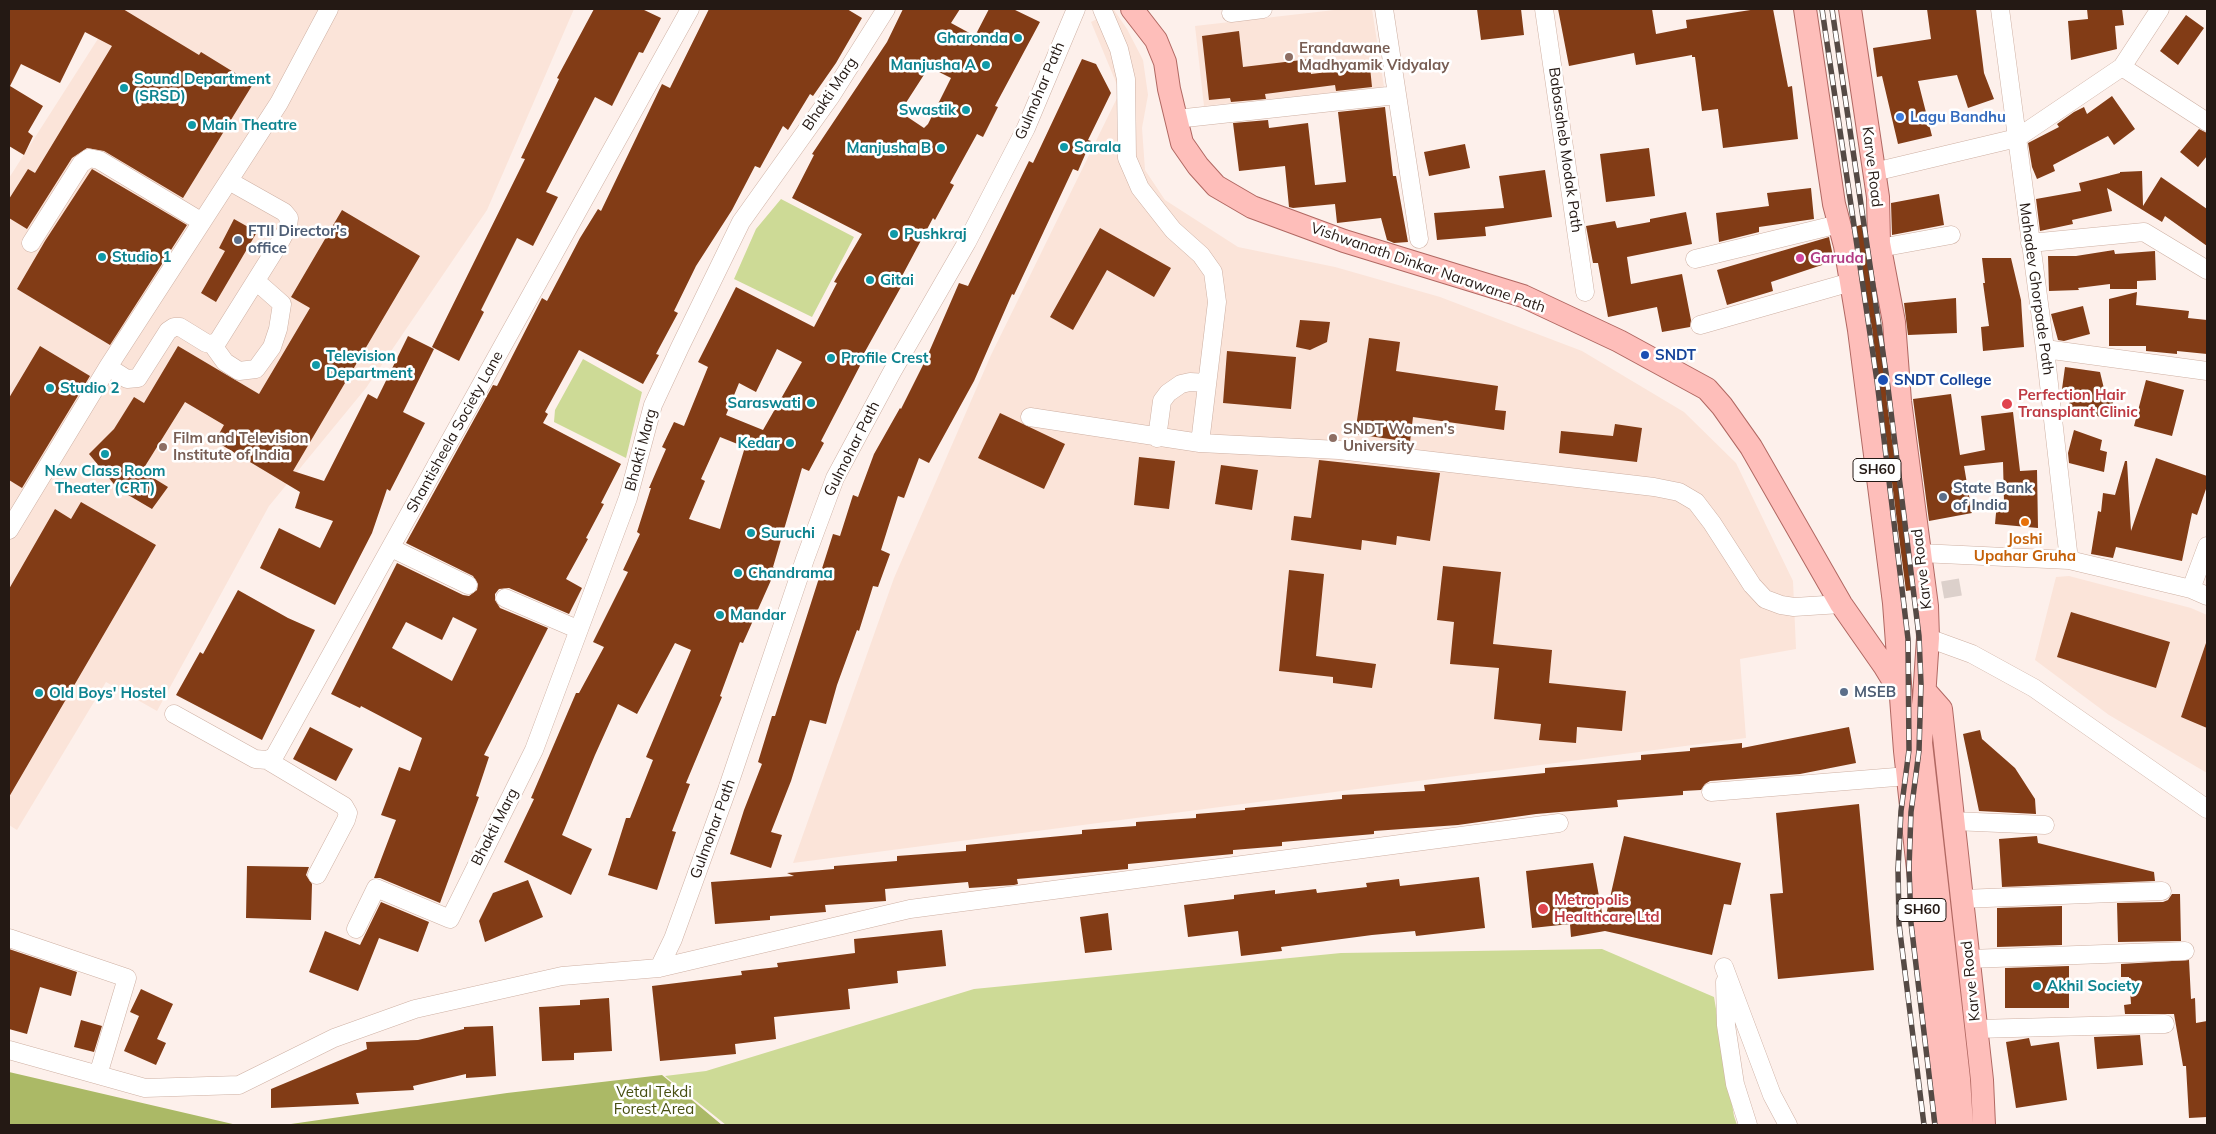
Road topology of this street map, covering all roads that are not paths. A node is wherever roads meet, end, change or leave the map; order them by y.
1 (329, 9) edge
2 (690, 9) edge
3 (886, 9) edge
4 (1076, 9) edge
5 (1102, 9) edge
6 (1132, 9) edge
7 (1263, 9) edge
8 (1384, 9) edge
9 (1544, 9) edge
10 (1805, 9) edge
11 (1818, 9) edge
12 (1838, 9) edge
13 (1850, 9) edge
14 (2000, 9) edge
15 (2160, 9) edge
16 (1231, 12) dead end
17 (2122, 67) junction
18 (1397, 95) junction
19 (1176, 119) junction
20 (2207, 122) edge
21 (2017, 138) junction
22 (1874, 172) junction
23 (229, 181) junction
24 (1856, 201) junction
25 (202, 222) junction
26 (1839, 224) junction
27 (1951, 235) dead end
28 (1420, 239) dead end
29 (31, 243) dead end
30 (2030, 243) junction
31 (1845, 246) junction
32 (1879, 246) junction
33 (1695, 259) dead end
34 (2207, 270) edge
35 (256, 280) junction
36 (1851, 282) junction
37 (1585, 292) dead end
38 (1700, 325) dead end
39 (212, 344) junction
40 (2045, 349) junction
41 (108, 368) junction
42 (2207, 371) edge
43 (1207, 383) junction
44 (1030, 417) dead end
45 (1158, 438) junction
46 (1200, 443) junction
47 (9, 530) edge
48 (2207, 546) edge
49 (390, 548) junction
50 (1920, 553) junction
51 (2069, 560) junction
52 (468, 585) dead end
53 (2191, 589) junction
54 (2207, 596) edge
55 (505, 598) dead end
56 (1841, 604) junction
57 (578, 630) junction
58 (1928, 638) junction
59 (1926, 692) junction
60 (1902, 695) junction
61 (174, 714) dead end
62 (267, 760) junction
63 (1916, 774) junction
64 (1711, 792) dead end
65 (2207, 809) edge
66 (1953, 821) junction
67 (1559, 823) dead end
68 (2045, 825) dead end
69 (317, 875) dead end
70 (2162, 891) dead end
71 (1962, 899) junction
72 (356, 929) dead end
73 (9, 938) edge
74 (2186, 951) dead end
75 (1969, 959) junction
76 (660, 968) junction
77 (2165, 1024) dead end
78 (1976, 1029) junction
79 (9, 1050) edge
80 (98, 1075) junction
81 (1956, 1124) edge
82 (1748, 1125) edge
83 (1788, 1125) edge
84 (1984, 1125) edge

1 - 23 street
2 - 49 street, Shantisheela Society Lane
3 - 57 street, Bhakti Marg
4 - 76 street, Gulmohar Path
5 - 43 street
6 - 19 main road, Vishwanath Dinkar Narawane Path
7 - 16 street
8 - 18 street
9 - 37 street, Babasaheb Modak Path
10 - 26 main road, SH60
11 - 24 main road
12 - 24 main road
13 - 22 main road, Karve Road / SH60
14 - 21 street, Mahadev Ghorpade Path
15 - 17 street
17 - 20 street
17 - 21 street
18 - 19 street
18 - 28 street
19 - 56 main road, Vishwanath Dinkar Narawane Path
21 - 22 street
21 - 30 street, Mahadev Ghorpade Path
22 - 32 main road, Karve Road / SH60
23 - 25 street
23 - 35 street
24 - 31 main road
24 - 32 main road
25 - 29 street
25 - 41 street
26 - 31 main road, SH60
26 - 33 street
27 - 32 street
30 - 34 street
30 - 40 street, Mahadev Ghorpade Path
31 - 36 main road, SH60
32 - 50 main road, Karve Road / SH60
35 - 39 street
35 - 39 street
36 - 38 street
36 - 60 main road, SH60
39 - 41 street
40 - 42 street
40 - 51 street, Mahadev Ghorpade Path
41 - 47 street
43 - 45 street
43 - 46 street
44 - 45 street
45 - 46 street
46 - 56 street
48 - 53 street
49 - 52 street
49 - 62 street, Shantisheela Society Lane
50 - 51 street
50 - 58 main road, Karve Road / SH60
51 - 53 street
53 - 54 street
55 - 57 street
56 - 60 main road, Vishwanath Dinkar Narawane Path
57 - 72 street, Bhakti Marg
58 - 59 main road, Karve Road / SH60
58 - 65 street
59 - 63 main road, SH60
59 - 66 main road, Karve Road
60 - 63 main road, SH60
61 - 62 street
62 - 69 street
63 - 64 street
63 - 81 main road, SH60
66 - 68 street
66 - 71 main road, Karve Road
67 - 76 street
70 - 71 street
71 - 75 main road, Karve Road
73 - 80 street
74 - 75 street
75 - 78 main road, Karve Road
76 - 80 street
77 - 78 street
78 - 84 main road, Karve Road
79 - 80 street
82 - 83 street

